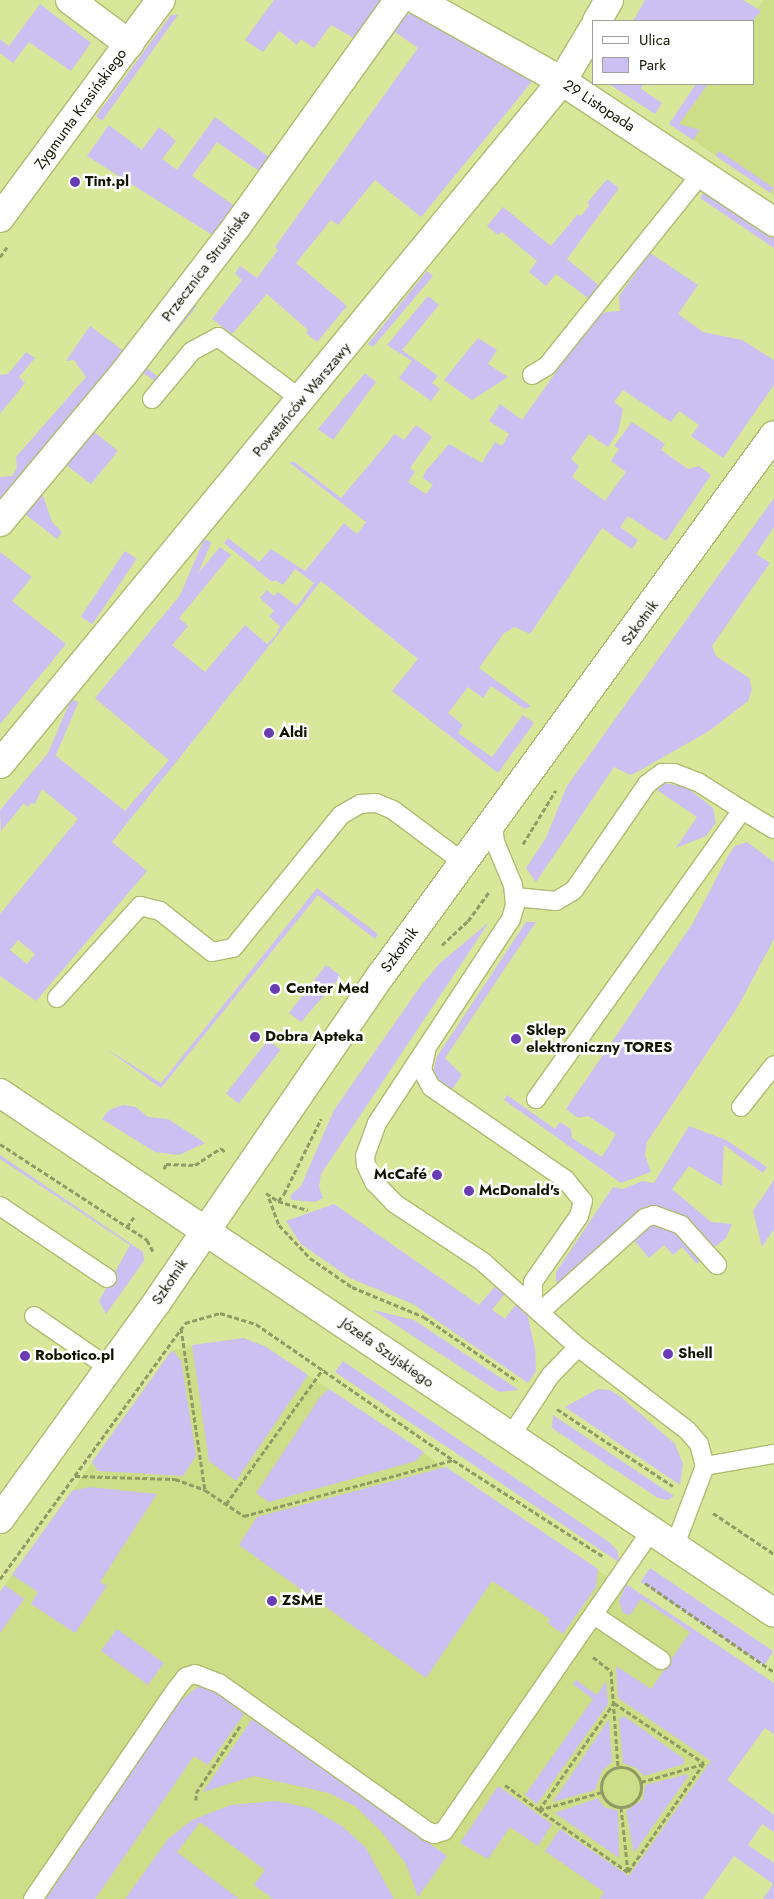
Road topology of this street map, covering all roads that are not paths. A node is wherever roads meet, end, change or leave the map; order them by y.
1 (70, 0) edge
2 (161, 0) edge
3 (400, 0) edge
4 (417, 0) edge
5 (609, 0) edge
6 (598, 20) edge
7 (592, 31) edge
8 (129, 44) junction
9 (562, 81) junction
10 (701, 174) junction
11 (0, 218) edge
12 (774, 222) edge
13 (532, 375) dead end
14 (152, 398) dead end
15 (302, 400) junction
16 (774, 435) edge
17 (0, 522) edge
18 (0, 764) edge
19 (742, 810) junction
20 (493, 824) junction
21 (774, 828) edge
22 (464, 863) junction
23 (515, 897) junction
24 (57, 998) dead end
25 (427, 1048) junction
26 (774, 1065) edge
27 (0, 1094) edge
28 (536, 1098) dead end
29 (741, 1106) dead end
30 (0, 1206) edge
31 (206, 1228) junction
32 (717, 1265) dead end
33 (106, 1278) dead end
34 (533, 1282) junction
35 (509, 1283) junction
36 (537, 1307) junction
37 (34, 1316) dead end
38 (578, 1347) junction
39 (108, 1367) junction
40 (510, 1437) junction
41 (774, 1454) edge
42 (705, 1466) junction
43 (0, 1519) edge
44 (652, 1529) junction
45 (675, 1546) junction
46 (774, 1613) edge
47 (594, 1615) junction
48 (661, 1660) dead end
49 (33, 1899) edge

1 - 8 street
2 - 8 street, Zygmunta Krasińskiego
3 - 17 street, Przecznica Strusińska
4 - 9 street, 29 Listopada
5 - 6 street
7 - 9 street, Powstańców Warszawy
8 - 11 street, Zygmunta Krasińskiego
9 - 10 street, 29 Listopada
9 - 15 street, Powstańców Warszawy
10 - 12 street, 29 Listopada
10 - 13 lane
14 - 15 lane
15 - 18 street, Powstańców Warszawy
16 - 20 street, Szkotnik
19 - 21 lane
19 - 23 lane
19 - 28 lane
20 - 22 street, Szkotnik
20 - 23 lane
22 - 24 lane
22 - 31 street, Szkotnik
23 - 25 lane
25 - 34 lane
25 - 35 lane
26 - 29 lane
27 - 31 street, Józefa Szujskiego
30 - 33 lane
31 - 39 street, Szkotnik
31 - 40 street, Józefa Szujskiego
32 - 36 lane
34 - 35 lane
34 - 36 lane
35 - 36 lane
36 - 38 lane
37 - 39 lane
38 - 40 lane
38 - 42 lane
39 - 43 street, Szkotnik
40 - 44 street, Józefa Szujskiego
41 - 42 lane
42 - 45 lane
44 - 45 street, Józefa Szujskiego
44 - 47 lane
45 - 46 street, Józefa Szujskiego
47 - 48 lane
47 - 49 lane

